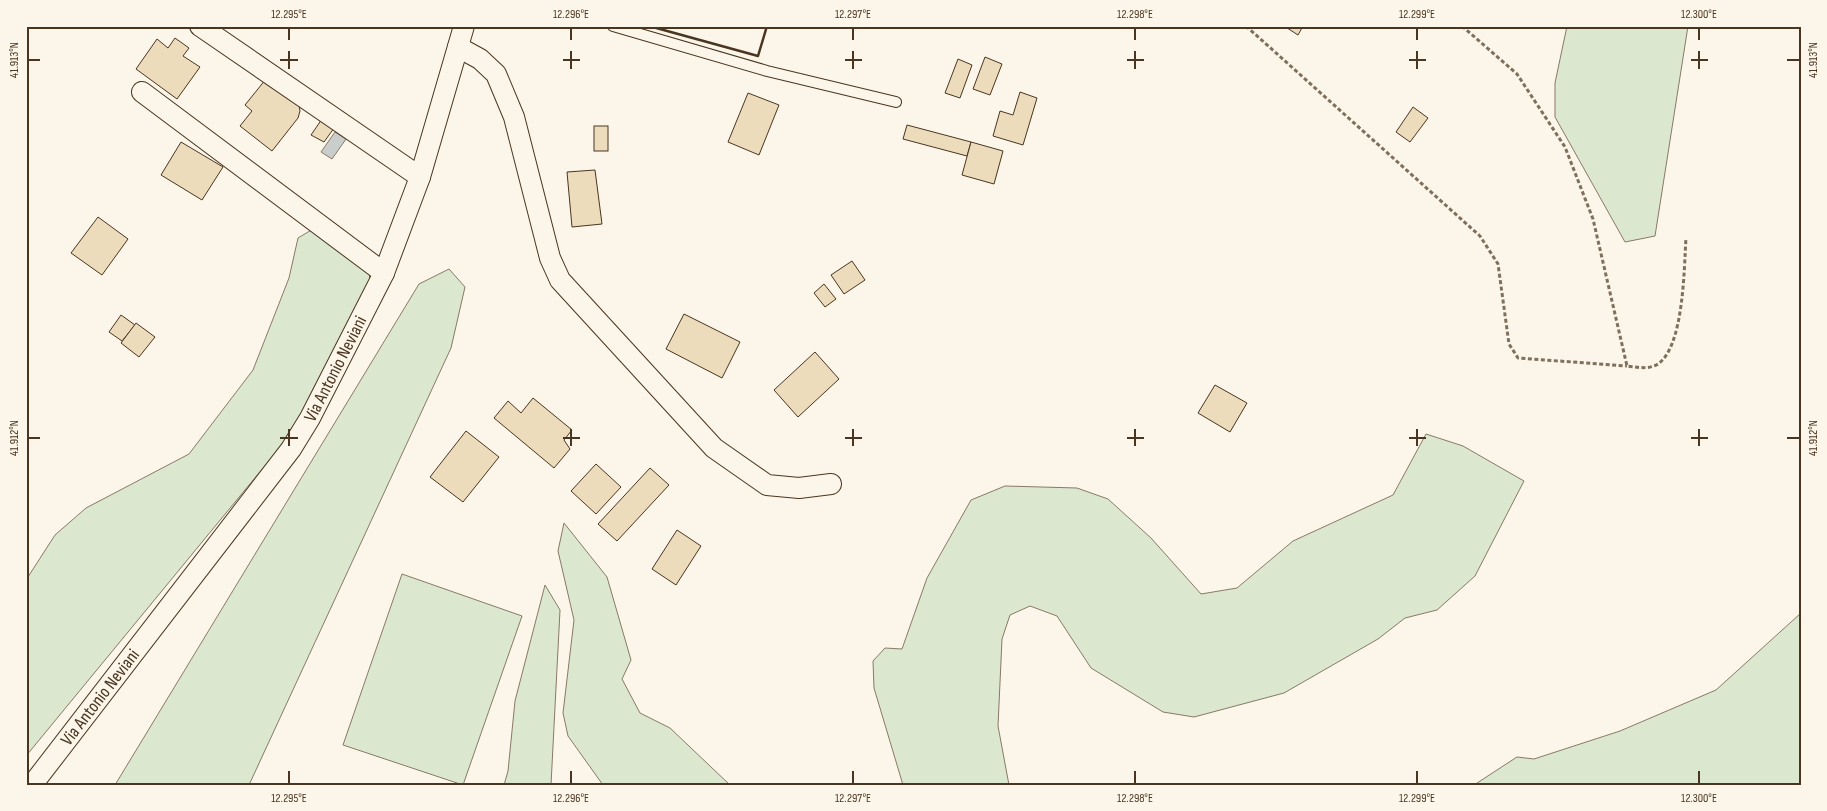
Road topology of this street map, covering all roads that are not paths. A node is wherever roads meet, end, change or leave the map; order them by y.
1 (200, 26) edge
2 (464, 26) edge
3 (613, 26) edge
4 (458, 47) junction
5 (142, 92) dead end
6 (896, 102) dead end
7 (420, 177) junction
8 (384, 274) junction
9 (831, 484) dead end
10 (32, 785) edge

1 - 7 street
2 - 4 street, Via Antonio Neviani
3 - 6 lane
4 - 7 street, Via Antonio Neviani
4 - 9 street
5 - 8 street
7 - 8 street, Via Antonio Neviani
8 - 10 street, Via Antonio Neviani

